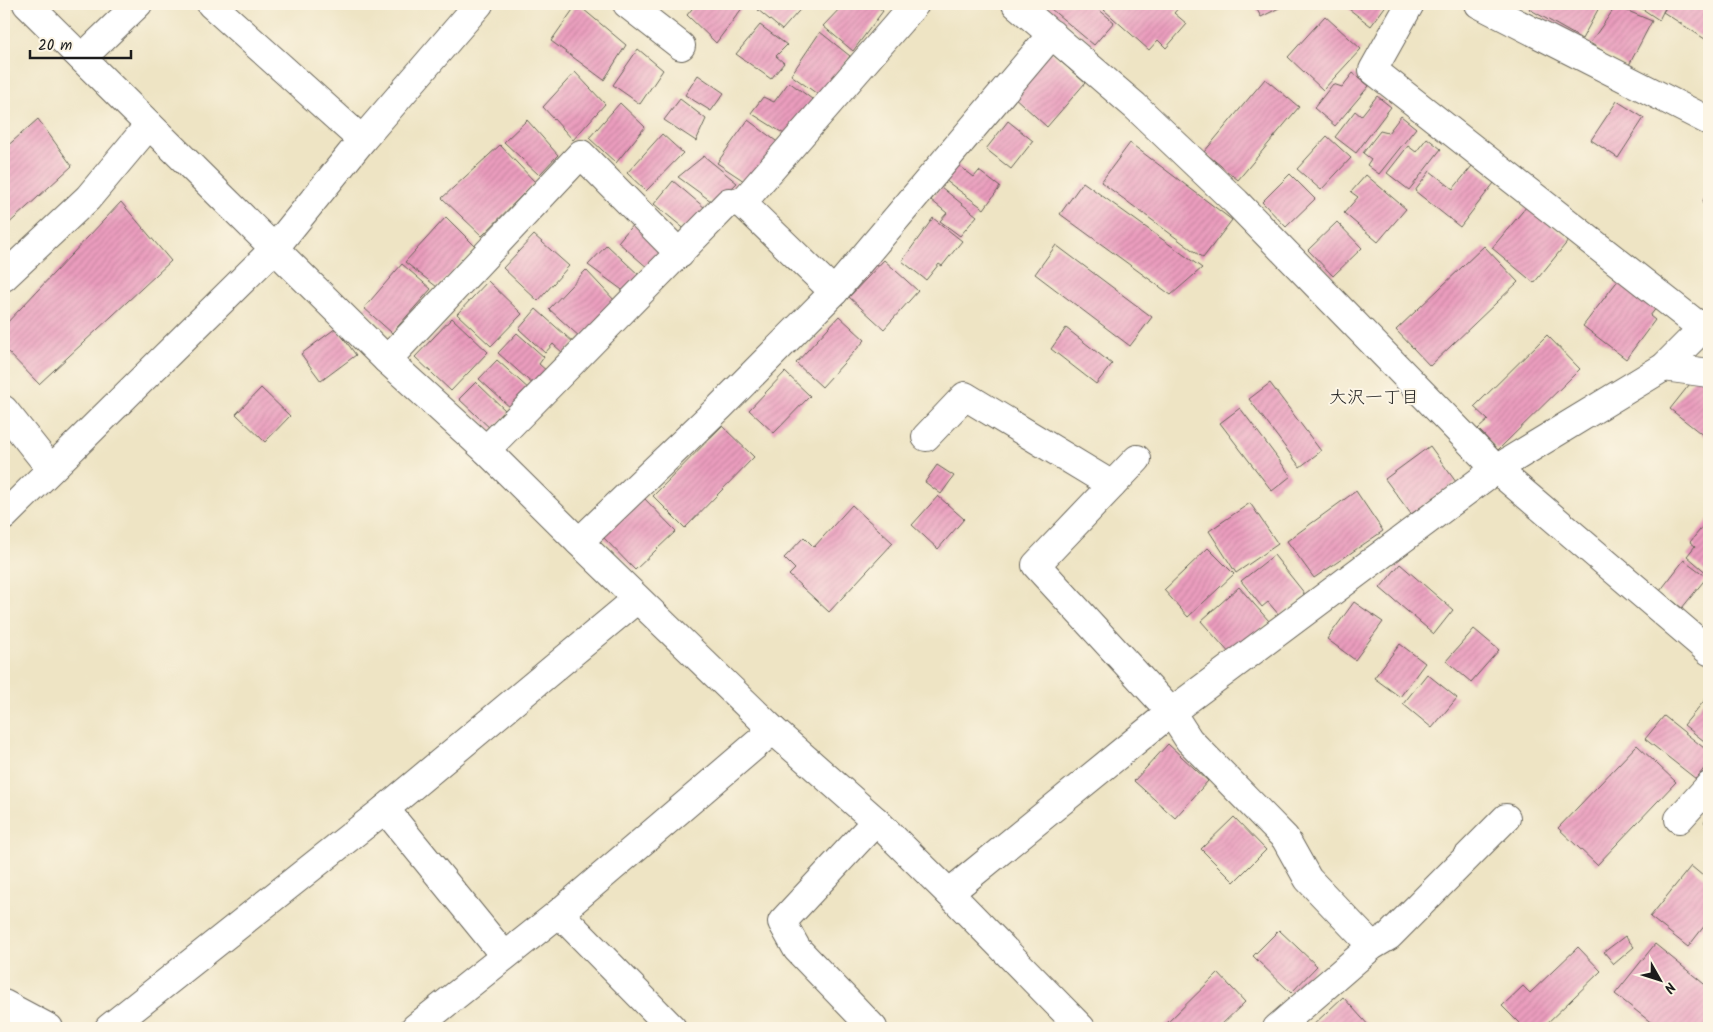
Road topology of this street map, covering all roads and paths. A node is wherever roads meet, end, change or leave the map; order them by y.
1 (27, 4) edge
2 (138, 4) edge
3 (210, 4) edge
4 (479, 4) edge
5 (627, 4) edge
6 (914, 4) edge
7 (1016, 4) edge
8 (1410, 4) edge
9 (1479, 4) edge
10 (1052, 34) junction
11 (680, 46) dead end
12 (82, 58) junction
13 (1709, 121) edge
14 (149, 125) junction
15 (362, 140) junction
16 (742, 203) junction
17 (273, 250) junction
18 (680, 254) junction
19 (4, 277) edge
20 (834, 292) junction
21 (1706, 325) edge
22 (387, 360) junction
23 (1664, 366) junction
24 (1709, 373) edge
25 (4, 410) edge
26 (926, 437) dead end
27 (486, 450) junction
28 (1137, 458) dead end
29 (51, 469) junction
30 (1496, 469) junction
31 (1112, 485) junction
32 (4, 516) edge
33 (578, 542) junction
34 (637, 599) junction
35 (1709, 651) edge
36 (1171, 712) junction
37 (773, 730) junction
38 (1709, 786) edge
39 (385, 809) junction
40 (1506, 818) dead end
41 (1679, 819) dead end
42 (876, 821) junction
43 (949, 893) junction
44 (559, 913) junction
45 (1372, 946) junction
46 (504, 955) junction
47 (4, 1004) edge
48 (1069, 1024) edge
49 (49, 1028) edge
50 (109, 1028) edge
51 (415, 1028) edge
52 (672, 1028) edge
53 (874, 1028) edge
54 (1277, 1028) edge

1 - 12 street
2 - 12 street
3 - 15 street
4 - 15 street
5 - 11 street
6 - 16 street
7 - 10 street
8 - 21 street
9 - 13 street
10 - 20 street
10 - 30 street
12 - 14 street
14 - 17 street
14 - 19 street
15 - 17 street
16 - 18 street
16 - 20 street
17 - 22 street
17 - 29 street
18 - 22 street
18 - 27 street
20 - 33 street
21 - 23 street
22 - 27 street
23 - 24 street
23 - 30 street
25 - 29 street
26 - 31 street
27 - 33 street
28 - 31 street
29 - 32 street
30 - 35 street
30 - 36 street
31 - 36 street
33 - 34 street
34 - 37 street
34 - 39 street
36 - 43 street
36 - 45 street
37 - 42 street
37 - 44 street
38 - 41 street
39 - 46 street
39 - 50 street
40 - 45 street
42 - 43 street
42 - 53 street
43 - 48 street
44 - 46 street
44 - 52 street
45 - 54 street
46 - 51 street
47 - 49 street

